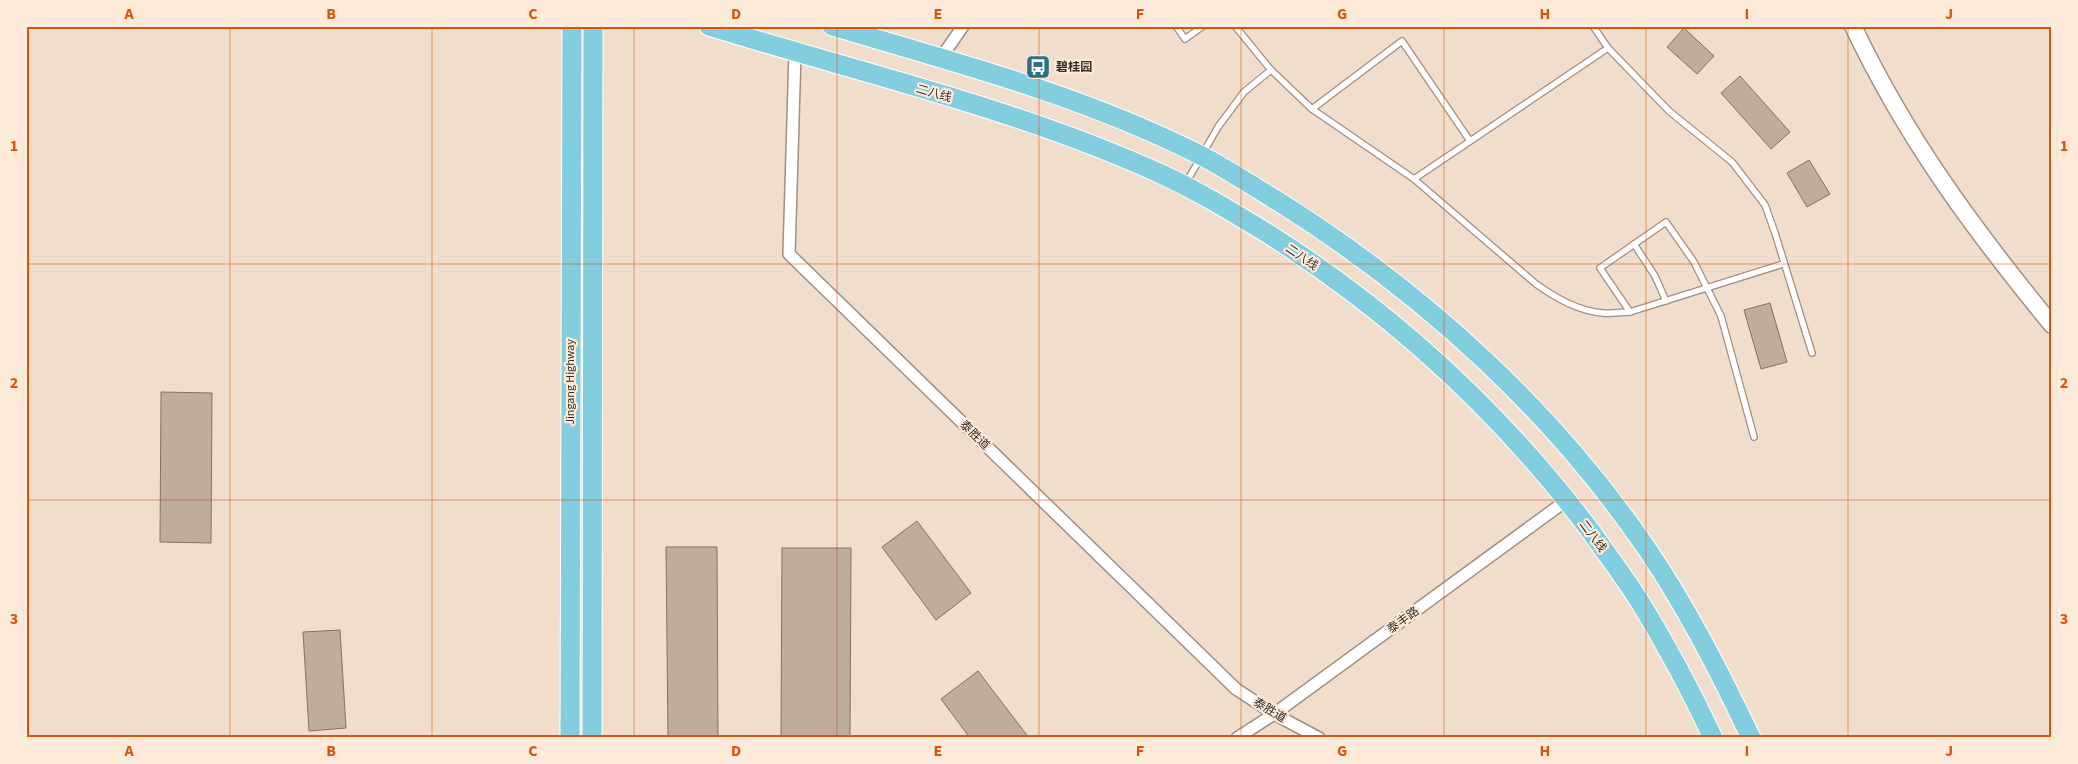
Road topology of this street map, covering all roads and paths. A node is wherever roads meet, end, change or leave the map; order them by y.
1 (572, 26) edge
2 (593, 26) edge
3 (708, 26) edge
4 (832, 26) edge
5 (962, 26) edge
6 (1176, 26) edge
7 (1203, 26) edge
8 (1236, 26) edge
9 (1593, 26) edge
10 (1853, 26) edge
11 (1862, 26) edge
12 (1608, 48) junction
13 (795, 53) junction
14 (941, 58) junction
15 (1271, 70) junction
16 (1312, 109) junction
17 (1470, 141) junction
18 (1202, 156) junction
19 (1414, 179) junction
20 (1185, 185) junction
21 (1634, 244) junction
22 (1784, 264) junction
23 (1708, 289) junction
24 (1666, 301) junction
25 (2052, 310) edge
26 (1630, 312) junction
27 (2052, 325) edge
28 (1812, 353) dead end
29 (1754, 437) dead end
30 (1567, 500) junction
31 (1274, 714) junction
32 (570, 738) edge
33 (592, 738) edge
34 (1237, 738) edge
35 (1319, 738) edge
36 (1713, 738) edge
37 (1751, 738) edge

1 - 32 main road, Jingang Highway
2 - 33 main road, Jingang Highway
3 - 13 main road, 二八线
4 - 14 main road
5 - 14 street
6 - 7 lane
8 - 15 lane
9 - 12 lane
10 - 27 street
11 - 25 street
12 - 17 lane
12 - 22 lane
13 - 20 main road, 二八线
13 - 31 street, 泰胜道
14 - 18 main road
15 - 16 lane
15 - 18 lane
16 - 17 lane
16 - 19 lane
17 - 19 lane
18 - 20 lane
18 - 37 main road
19 - 26 lane
20 - 30 main road, 二八线
21 - 23 lane
21 - 24 lane
21 - 26 lane
22 - 23 lane
22 - 28 lane
23 - 24 lane
23 - 29 lane
24 - 26 lane
30 - 31 street, 泰丰路
30 - 36 main road, 二八线
31 - 34 street, 泰丰路
31 - 35 street, 泰胜道

